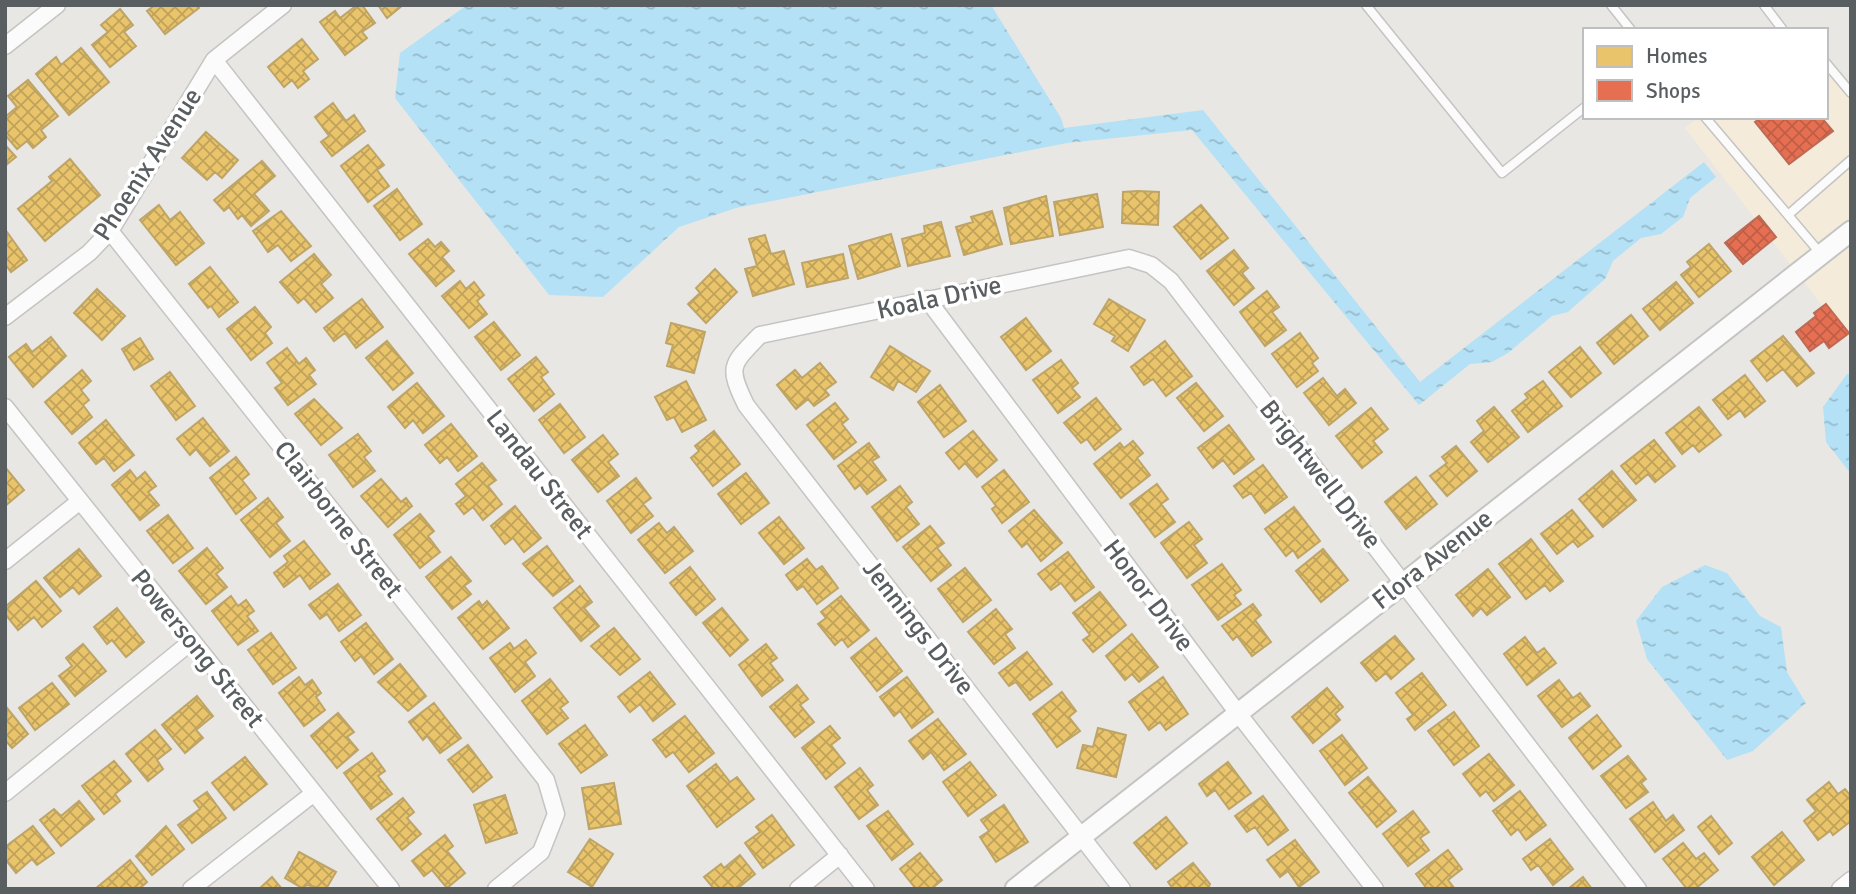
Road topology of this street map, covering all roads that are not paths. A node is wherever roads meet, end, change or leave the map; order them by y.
1 (57, 5) edge
2 (283, 5) edge
3 (1366, 5) edge
4 (1611, 5) edge
5 (1764, 5) edge
6 (1629, 28) edge
7 (1781, 28) edge
8 (5, 46) edge
9 (214, 60) junction
10 (1828, 65) edge
11 (1851, 93) edge
12 (1583, 109) edge
13 (1707, 119) edge
14 (1851, 160) edge
15 (1788, 215) junction
16 (110, 231) junction
17 (1849, 236) edge
18 (1821, 254) junction
19 (1151, 265) joint
20 (927, 299) junction
21 (5, 317) edge
22 (737, 359) joint
23 (5, 407) edge
24 (80, 501) junction
25 (5, 561) edge
26 (1404, 580) junction
27 (192, 641) junction
28 (1237, 712) junction
29 (5, 793) edge
30 (314, 793) junction
31 (1080, 835) junction
32 (840, 855) junction
33 (1851, 880) edge
34 (191, 889) edge
35 (391, 889) edge
36 (496, 889) edge
37 (798, 889) edge
38 (866, 889) edge
39 (1015, 889) edge
40 (1122, 889) edge
41 (1375, 889) edge
42 (1638, 889) edge
43 (1840, 889) edge

1 - 8 street
2 - 9 street, Phoenix Avenue
3 - 12 lane
4 - 6 lane
5 - 7 lane
9 - 16 street, Phoenix Avenue
9 - 32 street, Landau Street
10 - 11 lane
13 - 15 lane
14 - 15 lane
15 - 18 lane
16 - 21 street, Phoenix Avenue
16 - 36 street, Clairborne Street
17 - 18 street, Flora Avenue
18 - 26 street, Flora Avenue
19 - 20 street, Koala Drive
19 - 26 street, Brightwell Drive
20 - 22 street, Koala Drive
20 - 28 street, Honor Drive
22 - 31 street, Jennings Drive
23 - 24 street, Powersong Street
24 - 25 street
24 - 27 street, Powersong Street
26 - 28 street, Flora Avenue
26 - 42 street, Brightwell Drive
27 - 29 street
27 - 30 street, Powersong Street
28 - 31 street, Flora Avenue
28 - 41 street, Honor Drive
30 - 34 street
30 - 35 street, Powersong Street
31 - 39 street, Flora Avenue
31 - 40 street, Jennings Drive
32 - 37 street
32 - 38 street, Landau Street
33 - 43 street

